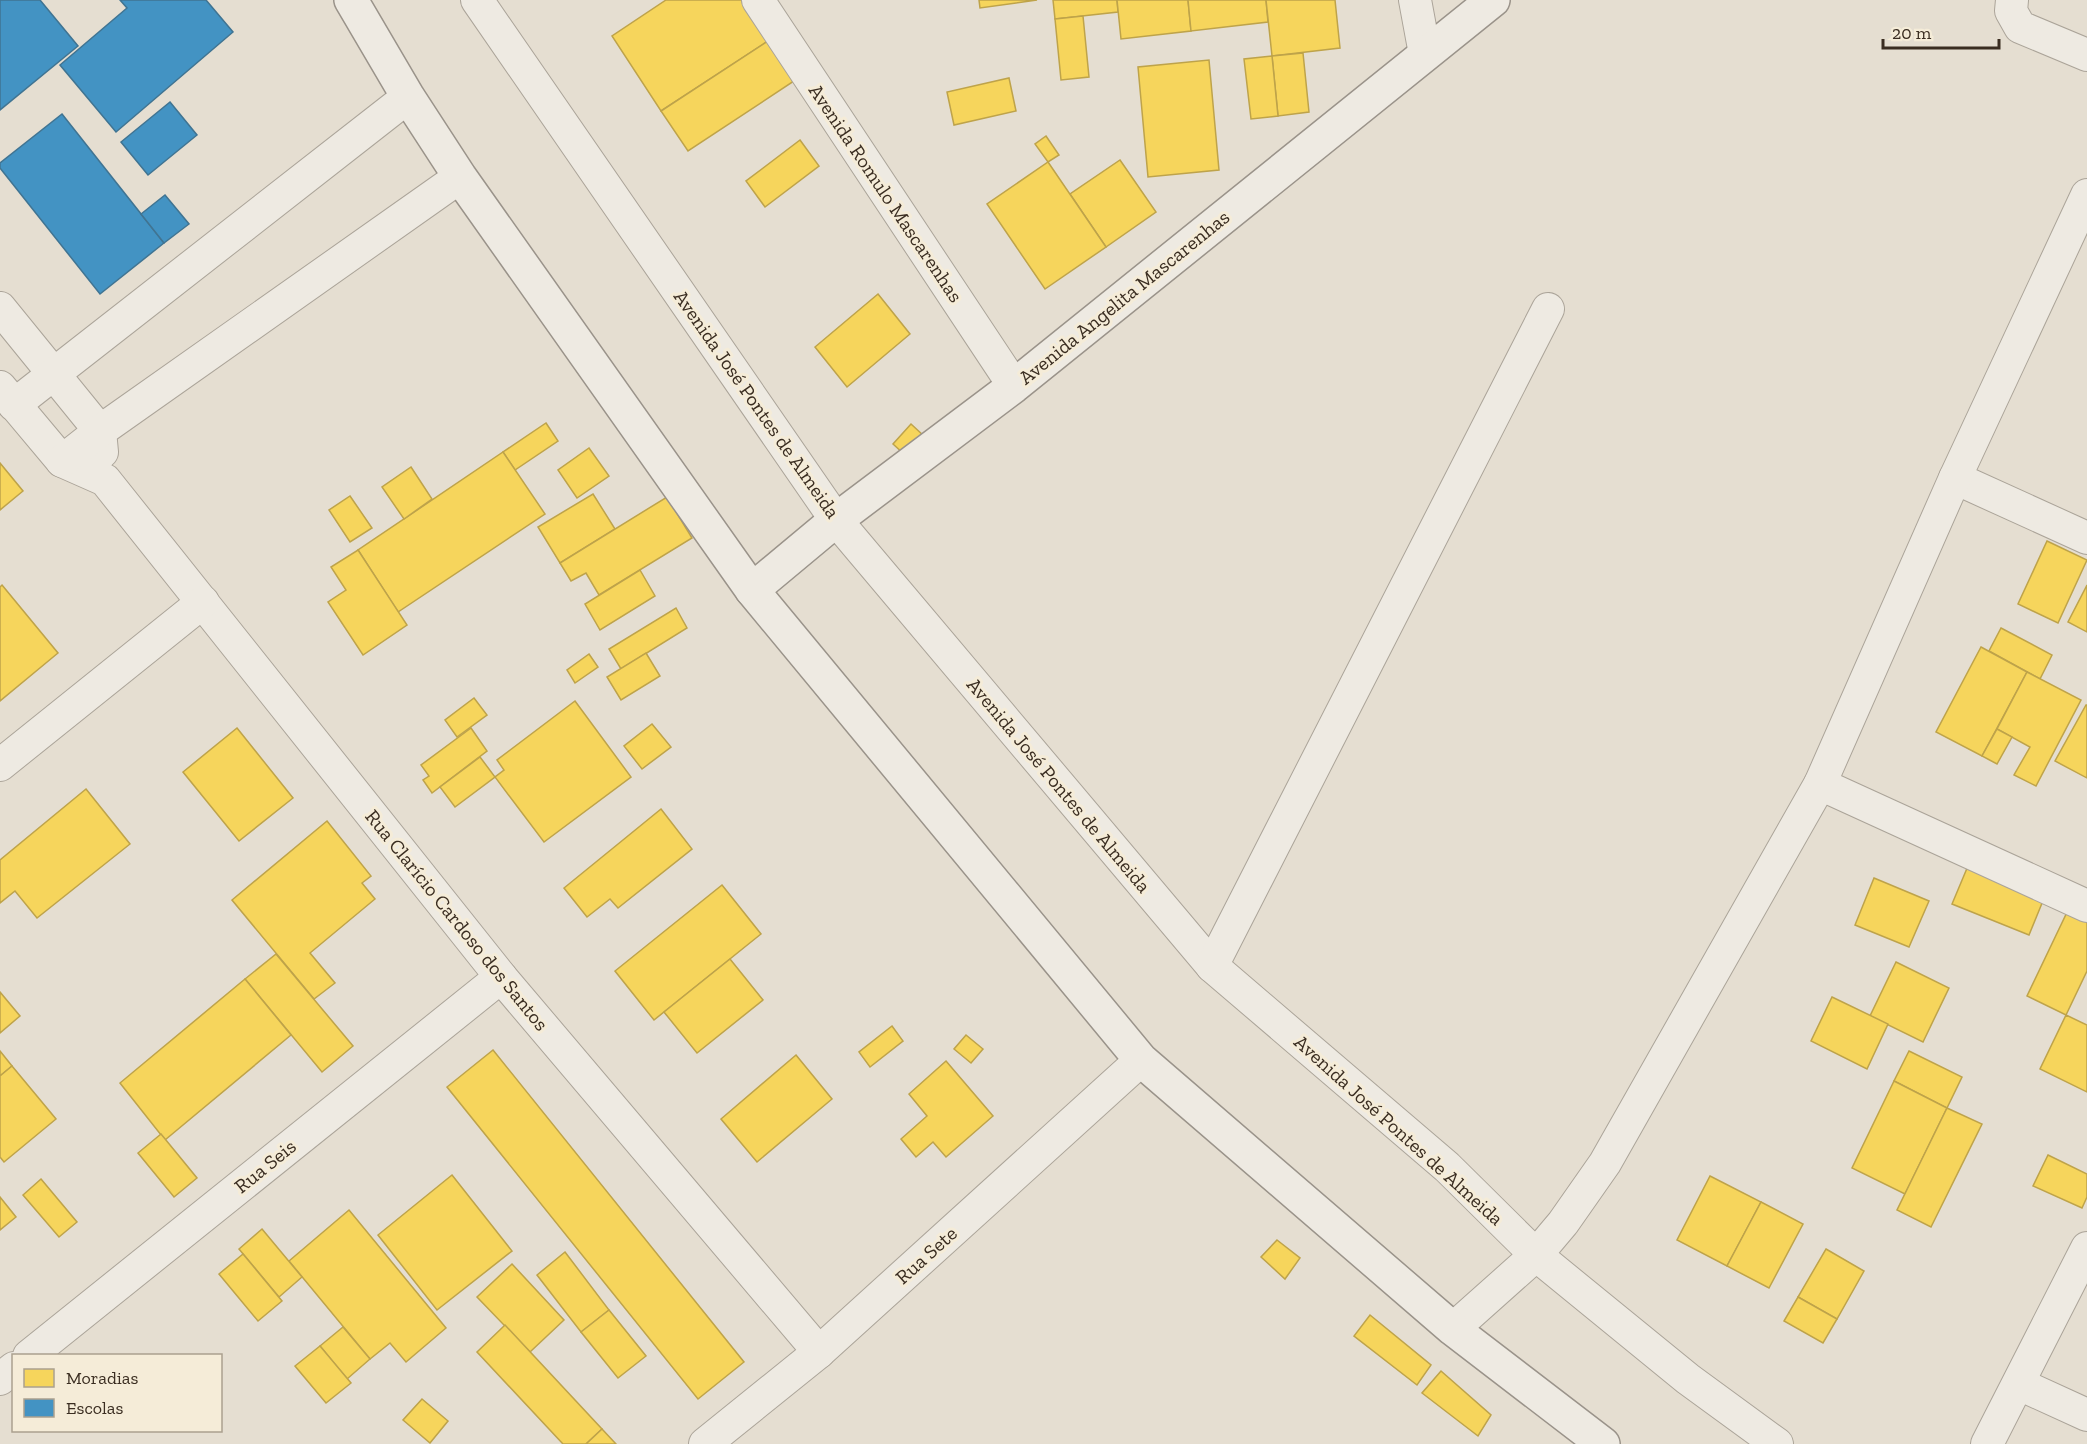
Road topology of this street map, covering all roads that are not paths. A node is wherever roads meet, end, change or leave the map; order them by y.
1 (351, 0) edge
2 (477, 0) edge
3 (758, 0) edge
4 (1415, 0) edge
5 (1493, 0) edge
6 (2012, 0) edge
7 (1425, 54) junction
8 (2087, 55) edge
9 (408, 97) junction
10 (460, 177) junction
11 (2087, 195) edge
12 (0, 308) edge
13 (1548, 309) dead end
14 (53, 374) junction
15 (1014, 386) junction
16 (7, 396) edge
17 (100, 431) junction
18 (62, 461) junction
19 (1955, 477) junction
20 (105, 480) junction
21 (836, 520) junction
22 (2087, 538) edge
23 (752, 590) junction
24 (203, 602) junction
25 (0, 765) edge
26 (1820, 783) junction
27 (2087, 906) edge
28 (1212, 966) junction
29 (501, 977) junction
30 (1142, 1060) junction
31 (2087, 1248) edge
32 (1536, 1255) junction
33 (1453, 1329) junction
34 (819, 1352) junction
35 (31, 1354) edge
36 (12, 1370) edge
37 (0, 1379) edge
38 (2019, 1384) junction
39 (2087, 1415) edge
40 (705, 1444) edge
41 (1603, 1444) edge
42 (1777, 1444) edge
43 (1987, 1444) edge

1 - 9 street
2 - 21 street, Avenida José Pontes de Almeida
3 - 15 street, Avenida Romulo Mascarenhas
4 - 7 street
5 - 7 street, Avenida Angelita Mascarenhas
6 - 8 street
7 - 15 street, Avenida Angelita Mascarenhas
9 - 10 street
9 - 14 street
10 - 17 street
10 - 23 street
11 - 19 street
12 - 14 street
13 - 28 street
14 - 16 street
14 - 17 street
15 - 21 street, Avenida Angelita Mascarenhas
16 - 18 street, Rua Clarício Cardoso dos Santos
17 - 18 street
17 - 20 street
18 - 20 street, Rua Clarício Cardoso dos Santos
19 - 22 street
19 - 26 street
20 - 24 street, Rua Clarício Cardoso dos Santos
21 - 23 street, Avenida Angelita Mascarenhas
21 - 28 street, Avenida José Pontes de Almeida
23 - 30 street
24 - 25 street
24 - 29 street, Rua Clarício Cardoso dos Santos
26 - 27 street
26 - 32 street
28 - 32 street, Avenida José Pontes de Almeida
29 - 34 street, Rua Clarício Cardoso dos Santos
29 - 35 street, Rua Seis
30 - 33 street
30 - 34 street, Rua Sete
31 - 38 street
32 - 33 street
32 - 42 street, Avenida José Pontes de Almeida
33 - 41 street
34 - 40 street, Rua Sete
36 - 37 street
38 - 39 street
38 - 43 street

